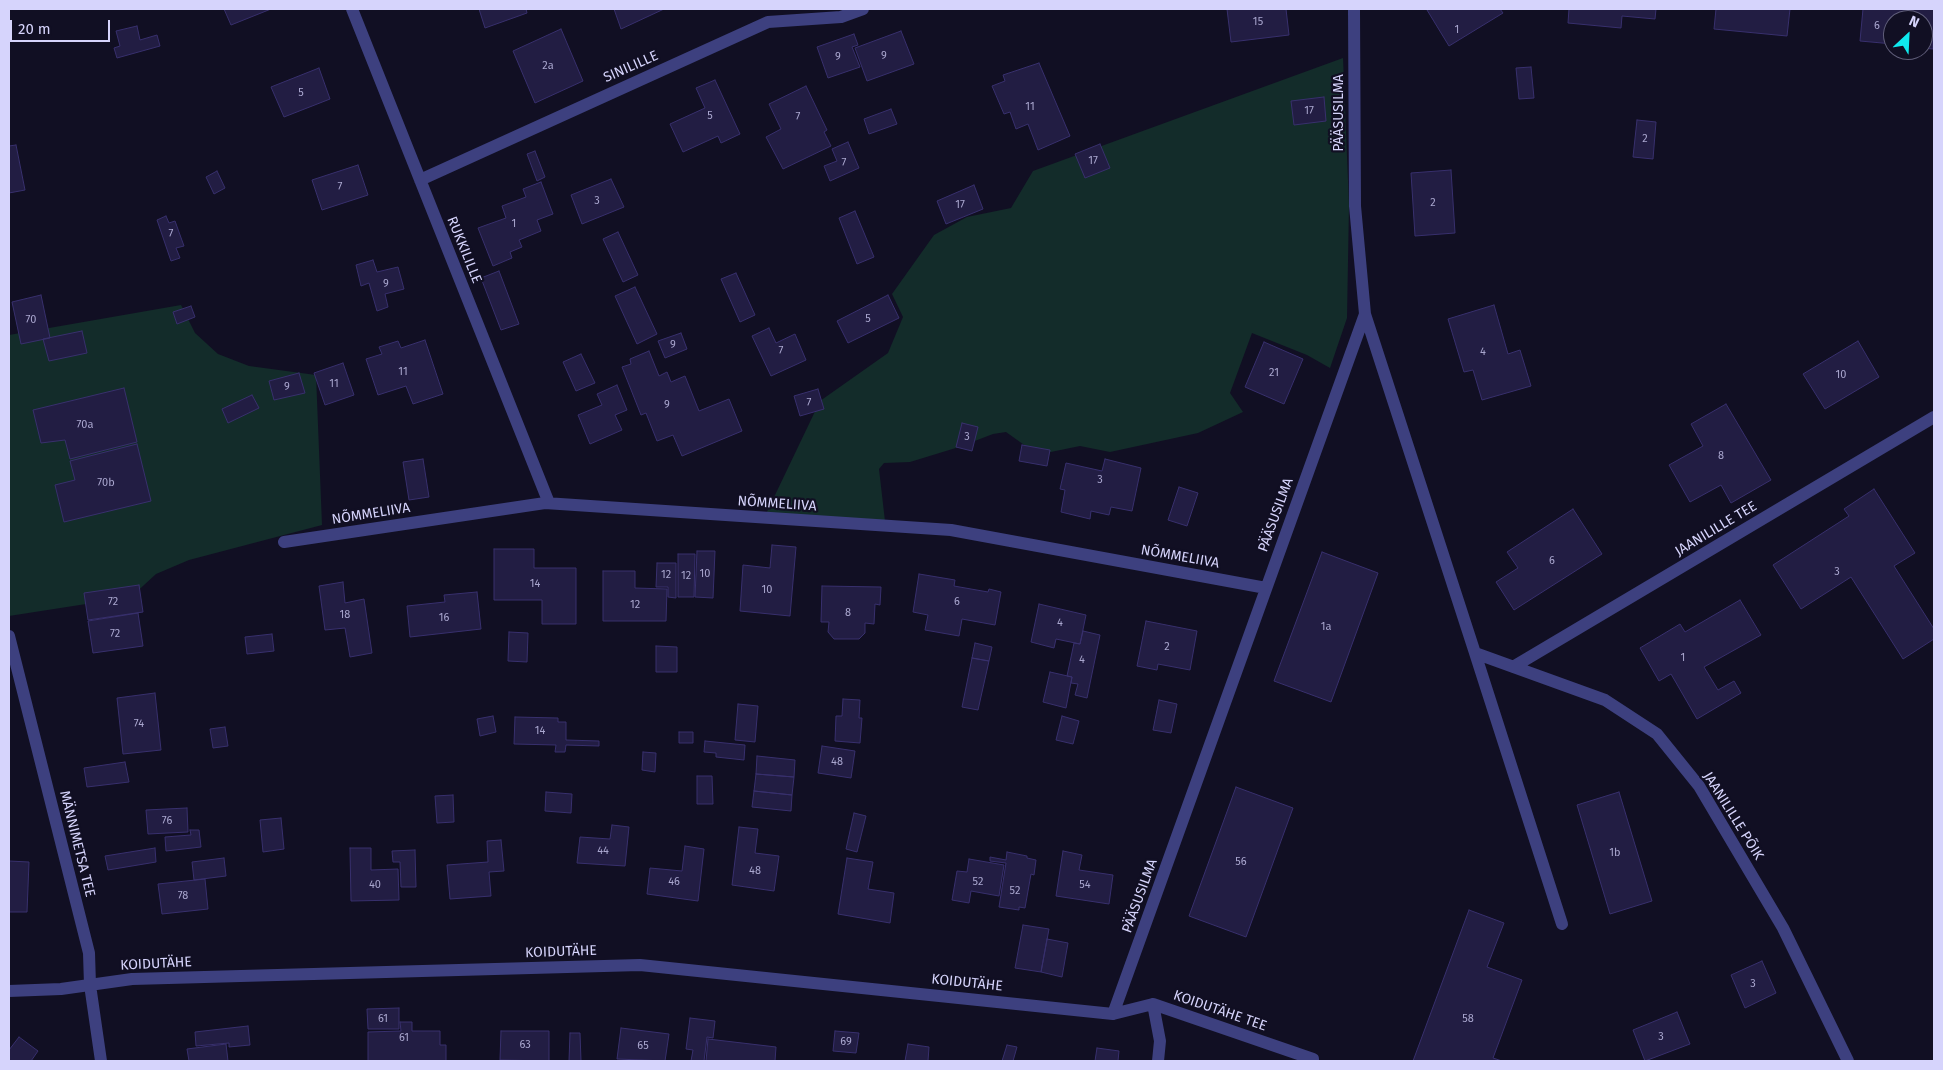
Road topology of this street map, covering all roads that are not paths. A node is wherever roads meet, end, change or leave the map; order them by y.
1 (352, 9) edge
2 (862, 9) edge
3 (1354, 9) edge
4 (420, 180) junction
5 (1365, 314) junction
6 (1934, 417) edge
7 (549, 503) junction
8 (284, 542) dead end
9 (1266, 588) junction
10 (9, 636) edge
11 (1475, 653) junction
12 (1513, 667) junction
13 (1562, 924) dead end
14 (90, 985) junction
15 (9, 991) edge
16 (1152, 1004) junction
17 (1113, 1014) junction
18 (101, 1061) edge
19 (1158, 1061) edge
20 (1313, 1061) edge
21 (1848, 1061) edge

1 - 4 street, RUKKILILLE
2 - 4 street, SINILILLE
3 - 5 street, PÄÄSUSILMA
4 - 7 street, RUKKILILLE
5 - 9 street, PÄÄSUSILMA
5 - 11 street
6 - 12 street, JAANILILLE TEE
7 - 8 street, NÕMMELIIVA
7 - 9 street, NÕMMELIIVA
9 - 17 street, PÄÄSUSILMA
10 - 14 street, MÄNNIMETSA TEE
11 - 12 street, JAANILILLE PÕIK
11 - 13 street
12 - 21 street, JAANILILLE PÕIK
14 - 15 street, KOIDUTÄHE
14 - 17 street, KOIDUTÄHE
14 - 18 street, MÄNNIMETSA TEE
16 - 17 street, KOIDUTÄHE TEE
16 - 19 street
16 - 20 street, KOIDUTÄHE TEE

